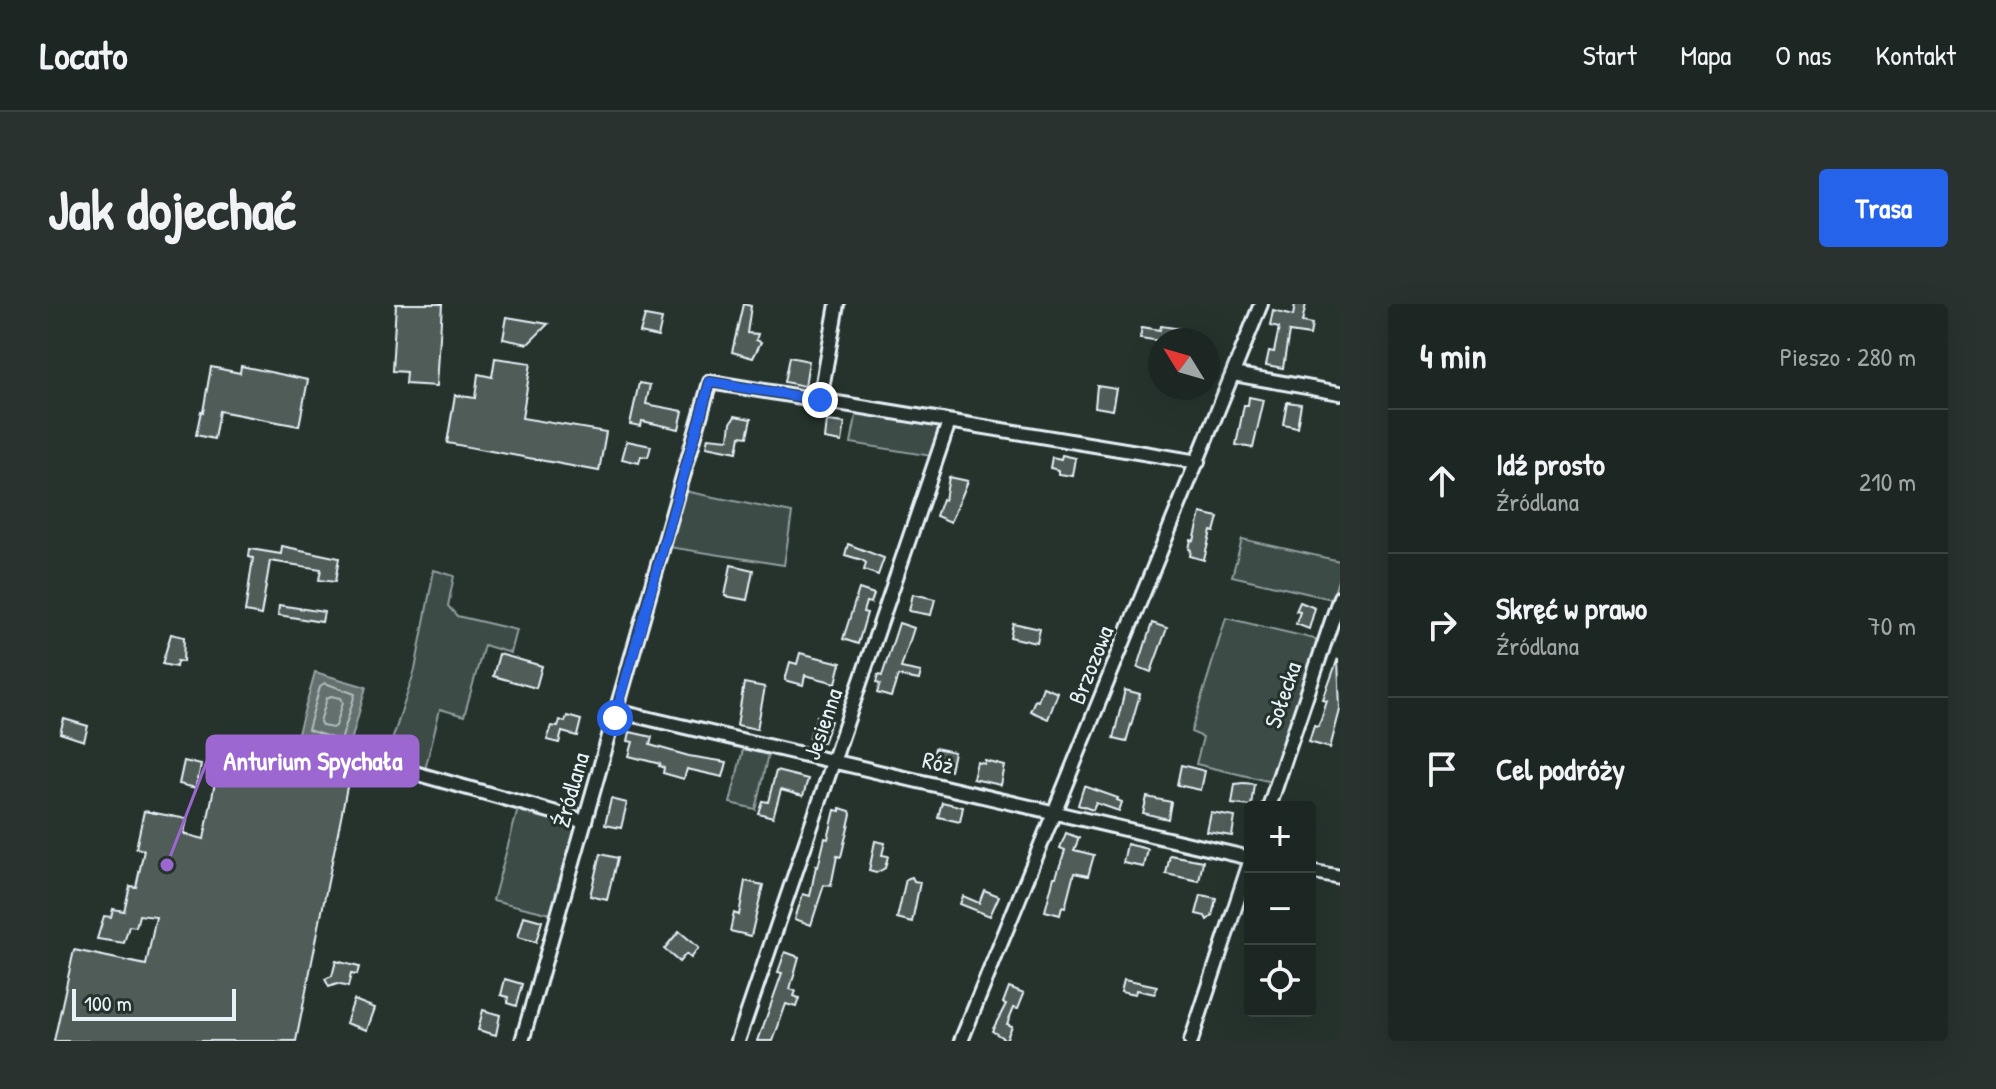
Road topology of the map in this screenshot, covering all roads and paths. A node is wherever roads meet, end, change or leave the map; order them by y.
1 (837, 304) edge
2 (1261, 304) edge
3 (1233, 374) junction
4 (1340, 393) edge
5 (820, 400) junction
6 (949, 422) junction
7 (1198, 462) junction
8 (1340, 597) edge
9 (616, 711) junction
10 (834, 762) junction
11 (379, 763) dead end
12 (1271, 801) edge
13 (1055, 812) junction
14 (585, 821) junction
15 (1244, 859) edge
16 (1316, 872) edge
17 (1246, 873) edge
18 (1340, 877) edge
19 (522, 1041) edge
20 (738, 1041) edge
21 (961, 1041) edge
22 (1191, 1041) edge

1 - 5 street
2 - 3 street, Brzozowa
3 - 4 street
3 - 7 street, Brzozowa
5 - 6 street, Źródlana
5 - 9 street, Źródlana
6 - 7 street, Źródlana
6 - 10 street, Jesienna
7 - 13 street, Brzozowa
8 - 12 street, Sołecka
9 - 10 street, Róż
9 - 14 street, Źródlana
10 - 13 street, Róż
10 - 20 street, Jesienna
11 - 14 street
13 - 15 street, Róż
13 - 21 street, Brzozowa
14 - 19 street, Źródlana
16 - 18 street
17 - 22 street

